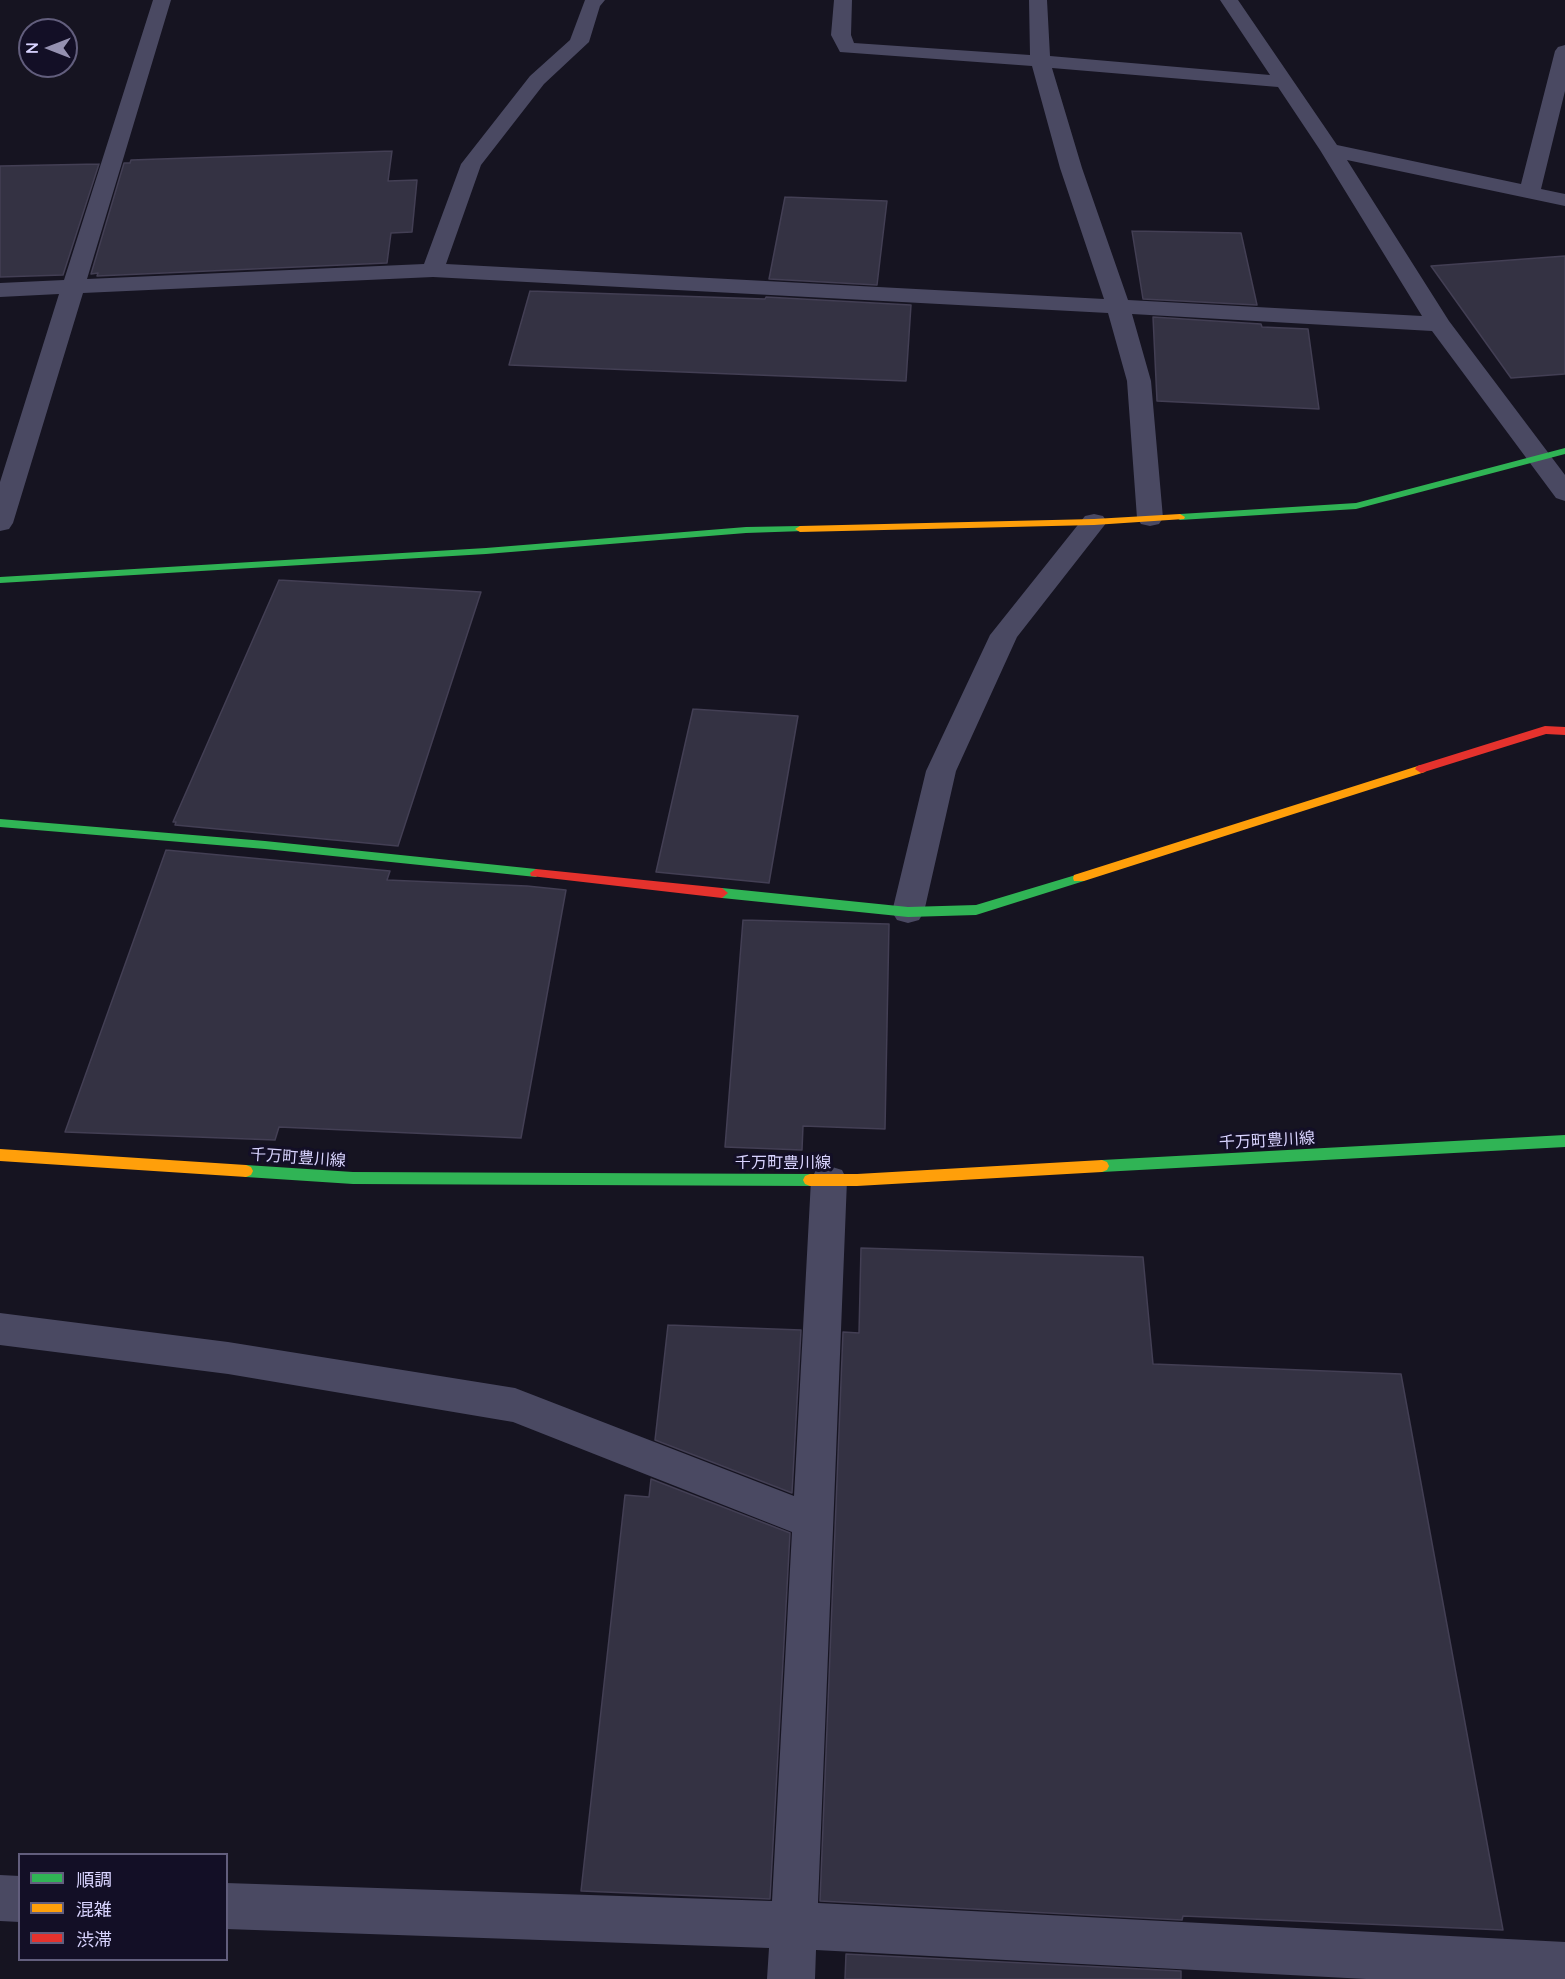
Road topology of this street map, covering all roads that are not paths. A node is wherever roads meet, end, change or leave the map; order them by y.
1 (162, 0) edge
2 (596, 0) edge
3 (843, 0) edge
4 (1038, 0) edge
5 (1229, 0) edge
6 (1565, 51) edge
7 (1040, 61) junction
8 (1284, 82) junction
9 (1330, 150) junction
10 (1530, 191) junction
11 (1565, 200) edge
12 (433, 270) junction
13 (73, 288) junction
14 (0, 290) edge
15 (1118, 306) junction
16 (1439, 324) junction
17 (1565, 451) edge
18 (1536, 457) junction
19 (1565, 493) edge
20 (1150, 518) junction
21 (0, 522) edge
22 (1094, 522) junction
23 (0, 580) edge
24 (1565, 731) edge
25 (0, 823) edge
26 (908, 912) junction
27 (1565, 1141) edge
28 (0, 1155) edge
29 (829, 1180) junction
30 (0, 1329) edge
31 (814, 1522) junction
32 (0, 1898) edge
33 (18, 1899) edge
34 (228, 1906) edge
35 (793, 1925) junction
36 (1565, 1966) edge
37 (791, 1979) edge

1 - 13 street
2 - 12 street
3 - 7 street
4 - 7 street
5 - 8 street
6 - 10 street
7 - 8 street
7 - 15 street
8 - 9 street
9 - 10 street
9 - 16 street
10 - 11 street
12 - 13 street
12 - 15 street
13 - 14 street
13 - 21 street
15 - 16 street
15 - 20 street
16 - 18 street
17 - 18 street
18 - 19 street
18 - 20 street
20 - 22 street
22 - 23 street
22 - 26 street
24 - 26 street
25 - 26 street
27 - 29 street, 千万町豊川線
28 - 29 street, 千万町豊川線
29 - 31 street
30 - 31 street
31 - 35 street
32 - 33 street
34 - 35 street
35 - 36 street
35 - 37 street

